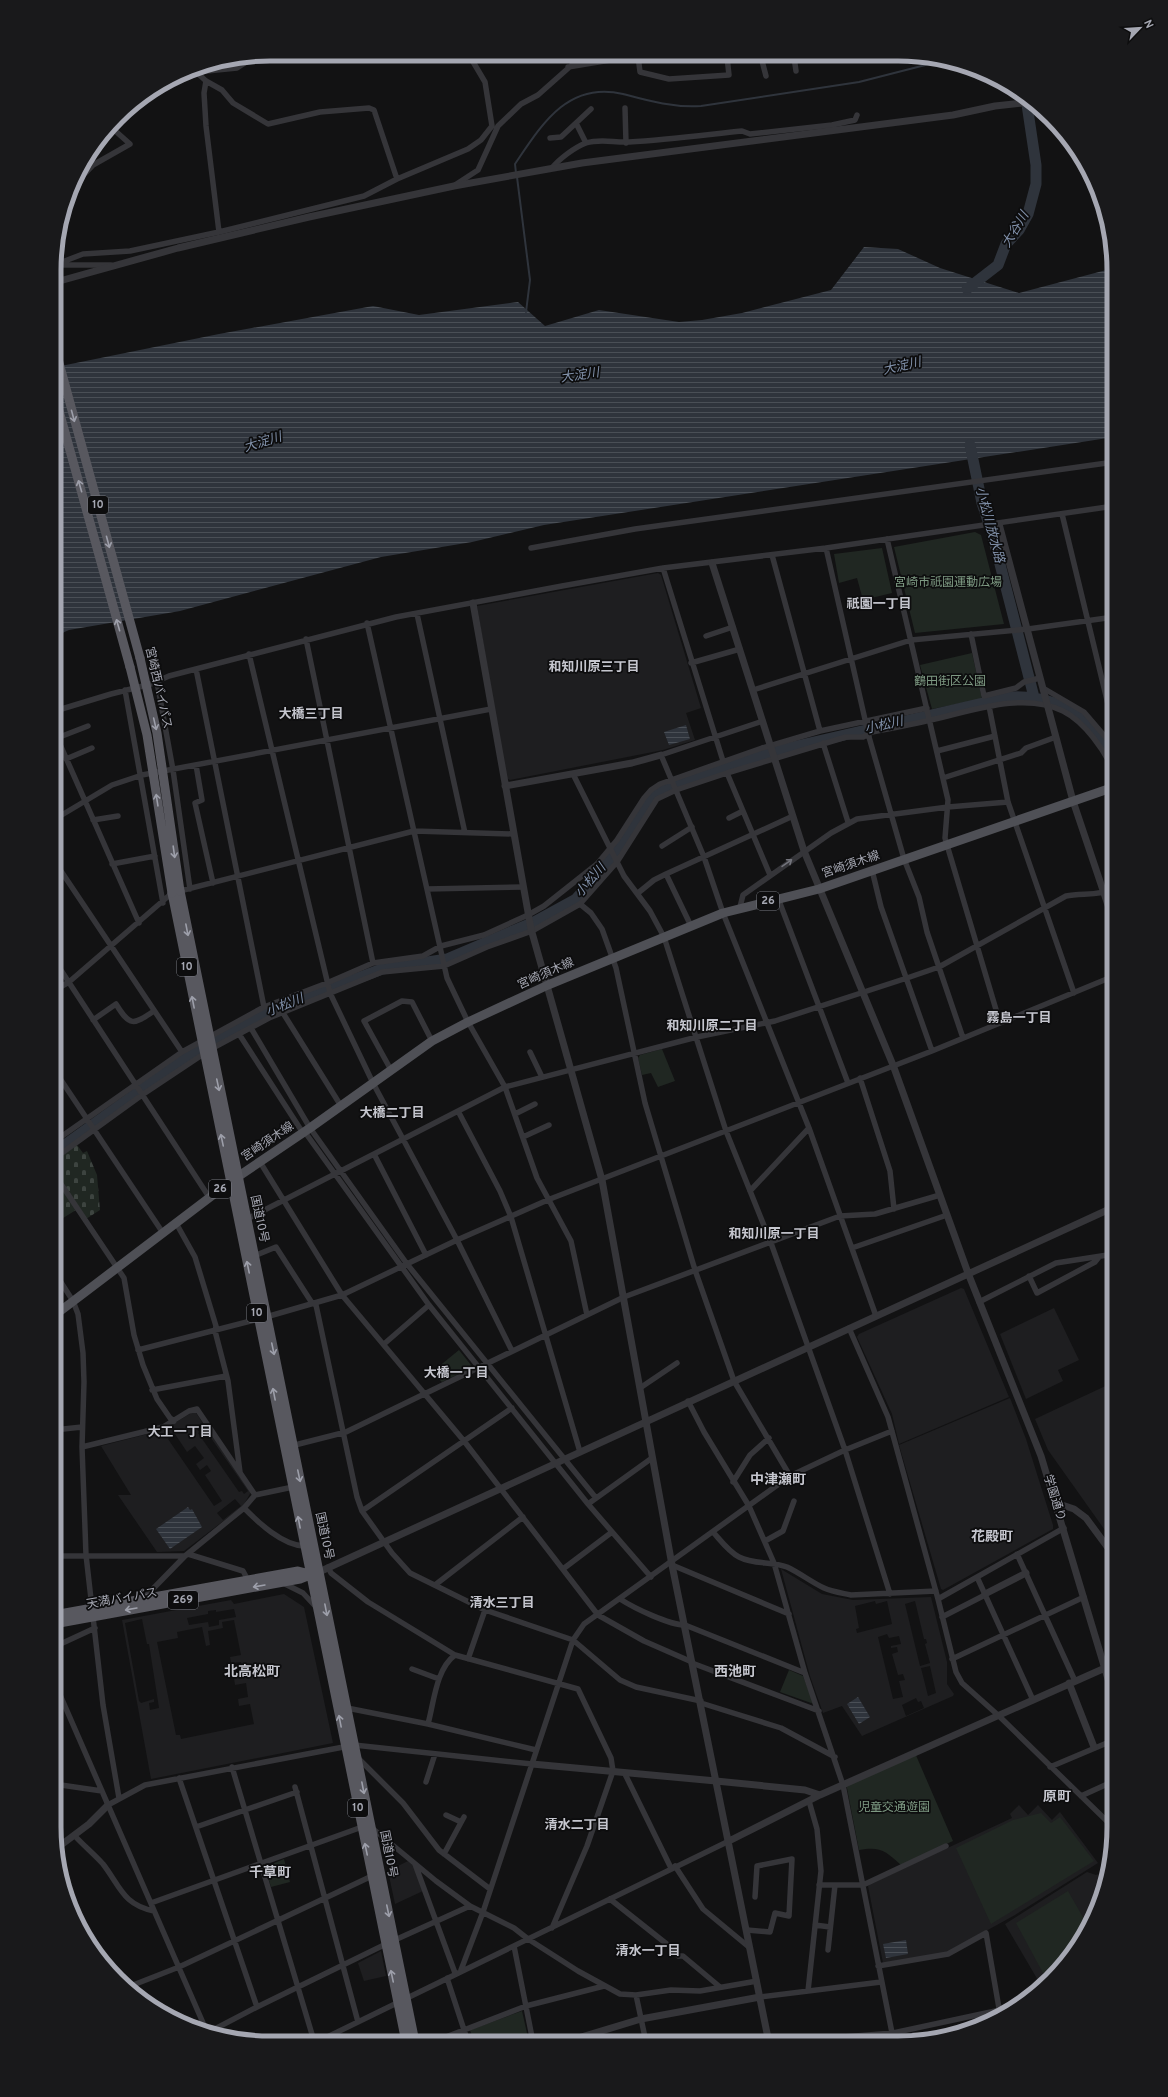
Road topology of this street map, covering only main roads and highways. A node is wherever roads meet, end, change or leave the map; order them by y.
1 (61, 370) edge
2 (61, 418) edge
3 (1107, 789) edge
4 (176, 892) junction
5 (205, 1039) joint
6 (234, 1180) junction
7 (61, 1310) edge
8 (262, 1318) junction
9 (288, 1446) junction
10 (314, 1573) junction
11 (93, 1613) junction
12 (61, 1615) edge
13 (61, 1622) edge
14 (350, 1746) junction
15 (366, 1827) junction
16 (402, 2001) junction
17 (405, 2036) edge
18 (413, 2036) edge

1 -> 4 highway, 宮崎西バイパス / 10, bridge
4 -> 2 highway, 宮崎西バイパス / 10, bridge
3 - 6 main road, 宮崎須木線 / 26
4 - 5 highway, 宮崎西バイパス / 10
5 - 6 highway, 国道10号 / 10
6 - 7 main road, 宮崎須木線 / 26
8 -> 6 highway, 国道10号 / 10
6 - 8 highway, 国道10号 / 10
8 - 9 highway, 国道10号 / 10
9 -> 10 highway, 国道10号 / 10
10 -> 9 highway, 国道10号 / 10
10 -> 11 highway, 天満バイパス / 269
10 - 11 highway, 天満バイパス / 269
14 -> 10 highway, 国道10号 / 10
10 -> 14 highway, 国道10号 / 10
11 - 12 highway, 天満バイパス / 269
11 - 13 highway, 天満バイパス / 269
14 - 15 highway, 国道10号 / 10
14 -> 15 highway, 国道10号 / 10
15 - 16 highway, 国道10号 / 10
16 - 17 highway, 国道10号 / 10
16 - 18 highway, 国道10号 / 10

